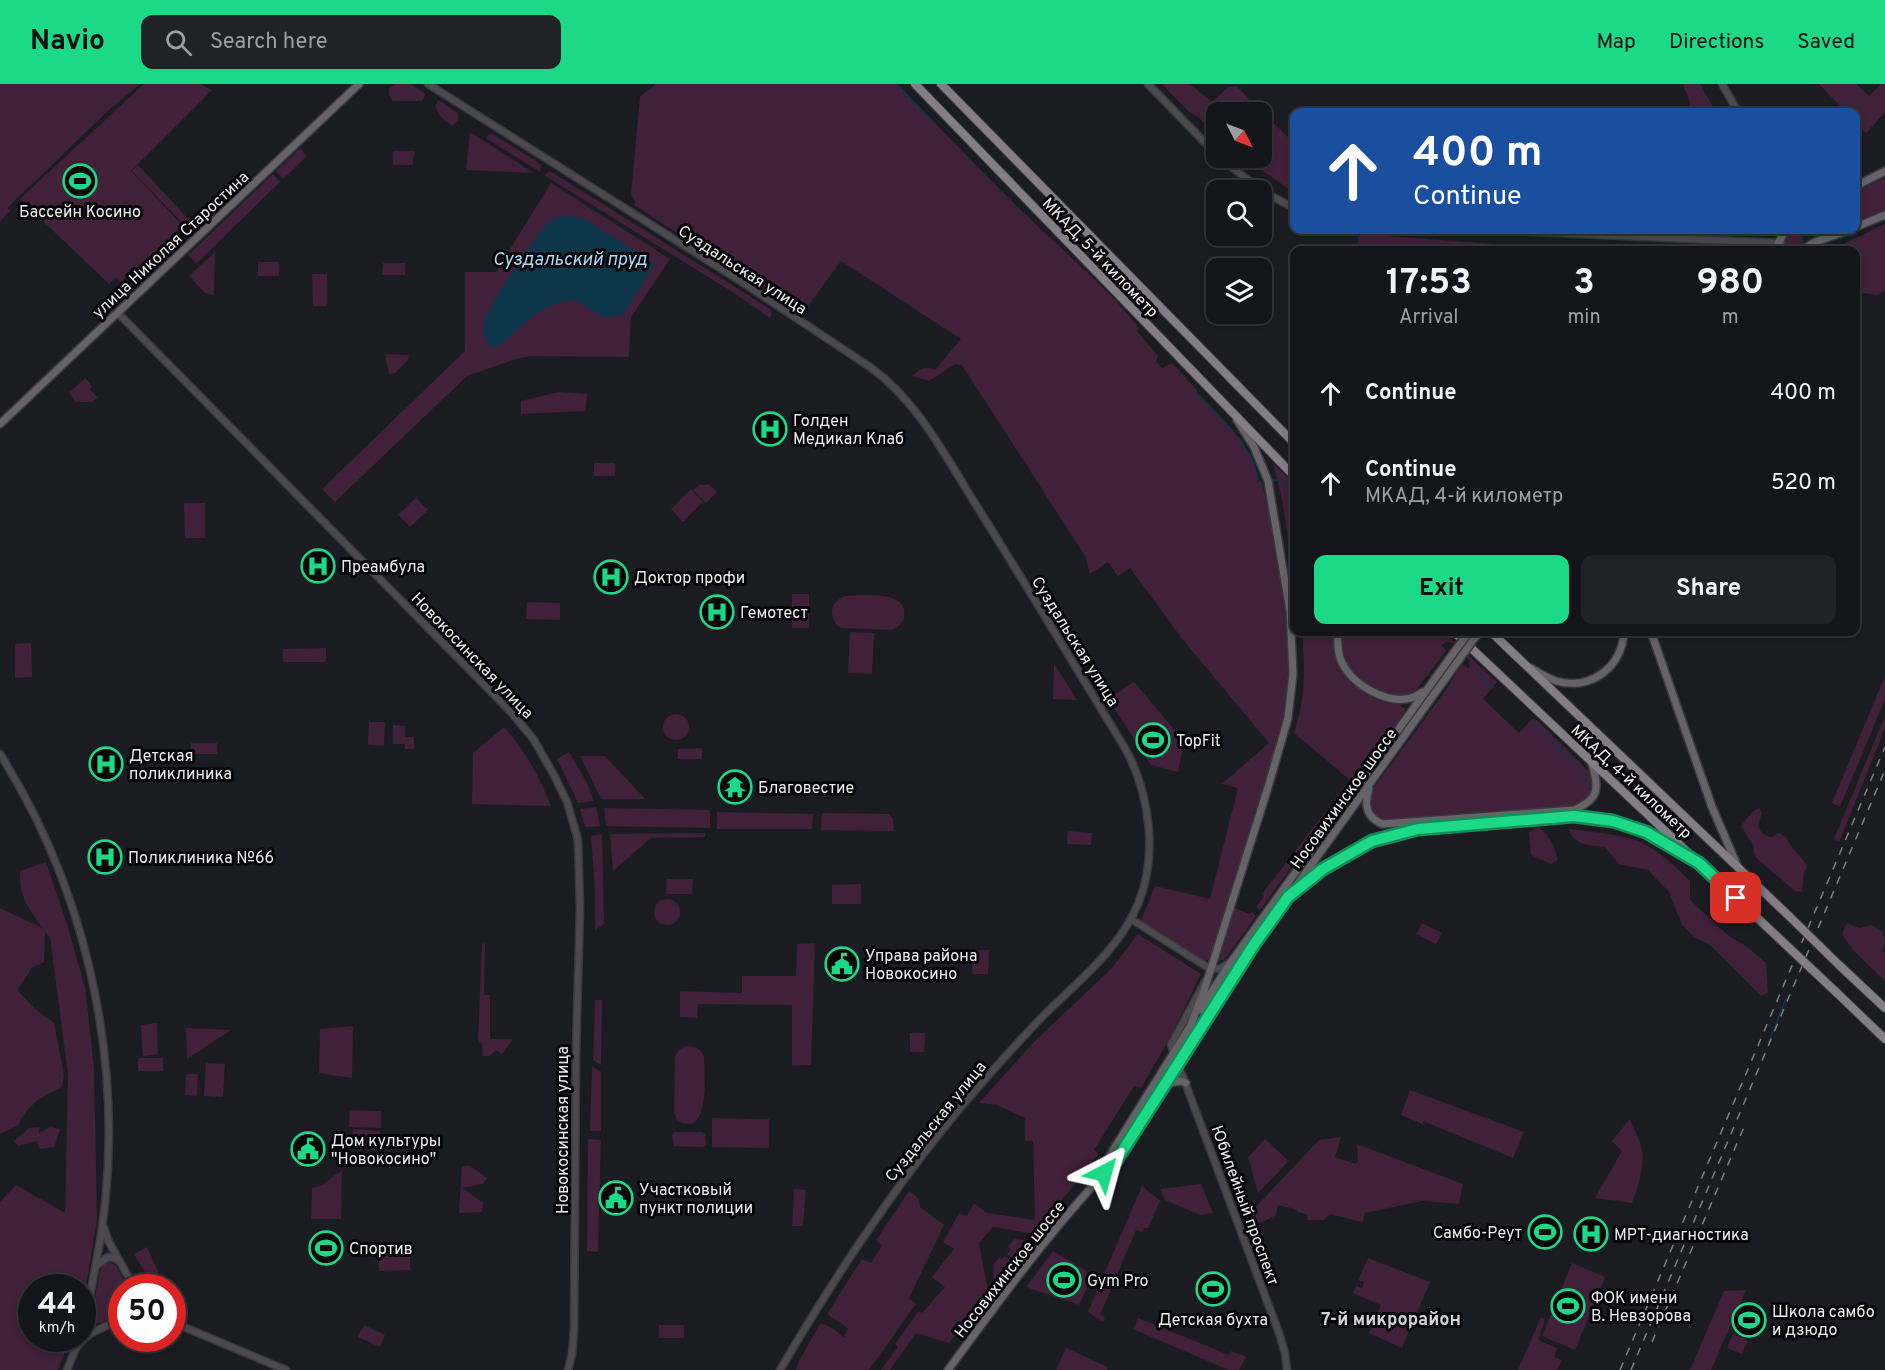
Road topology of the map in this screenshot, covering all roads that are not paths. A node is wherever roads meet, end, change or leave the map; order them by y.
1 (359, 84) edge
2 (428, 84) edge
3 (915, 84) edge
4 (941, 84) edge
5 (1148, 84) edge
6 (1722, 84) edge
7 (1736, 108) edge
8 (1206, 144) edge
9 (1233, 168) edge
10 (1885, 171) edge
11 (1248, 180) edge
12 (1860, 184) edge
13 (1272, 196) edge
14 (1290, 206) edge
15 (1885, 214) edge
16 (1860, 225) edge
17 (1618, 234) edge
18 (1838, 234) edge
19 (1781, 239) edge
20 (1808, 246) edge
21 (118, 313) junction
22 (1230, 411) junction
23 (0, 424) edge
24 (1290, 439) edge
25 (1290, 472) edge
26 (1290, 611) edge
27 (1291, 636) edge
28 (1338, 636) edge
29 (1458, 636) edge
30 (1466, 636) edge
31 (1476, 636) edge
32 (1495, 636) edge
33 (1623, 636) edge
34 (1652, 636) edge
35 (1526, 664) junction
36 (1426, 691) junction
37 (0, 754) edge
38 (1591, 760) junction
39 (1372, 781) junction
40 (1699, 863) junction
41 (1737, 865) junction
42 (1288, 897) junction
43 (1131, 920) junction
44 (1231, 962) junction
45 (1212, 969) junction
46 (1885, 1008) edge
47 (1190, 1027) junction
48 (1885, 1039) edge
49 (1174, 1052) junction
50 (1178, 1062) junction
51 (1186, 1083) junction
52 (1164, 1084) junction
53 (1092, 1186) junction
54 (104, 1218) junction
55 (124, 1269) junction
56 (94, 1270) junction
57 (93, 1274) edge
58 (127, 1274) edge
59 (108, 1326) edge
60 (96, 1328) edge
61 (103, 1328) junction
62 (186, 1328) edge
63 (96, 1331) edge
64 (74, 1352) edge
65 (67, 1370) edge
66 (286, 1370) edge
67 (568, 1370) edge
68 (780, 1370) edge
69 (948, 1370) edge
70 (1287, 1370) edge

1 - 21 main road, улица Николая Старостина
2 - 43 street, Суздальская улица
3 - 22 highway, МКАД, 5-й километр
4 - 24 highway, МКАД, 5-й километр
5 - 8 street
6 - 7 street
9 - 11 street
10 - 12 main road
13 - 14 street
15 - 16 main road
17 - 19 street
18 - 20 main road
21 - 23 main road, улица Николая Старостина
21 - 67 street, Новокосинская улица
22 - 25 highway, МКАД, 5-й километр
22 - 26 main road
27 - 45 main road
28 - 36 main road
29 - 38 highway, МКАД, 4-й километр
30 - 36 main road, Носовихинское шоссе, bridge
31 - 39 main road, Носовихинское шоссе, bridge
32 - 35 highway, МКАД, 4-й километр
33 - 35 main road
34 - 41 main road
35 - 41 highway, МКАД, 4-й километр
36 - 44 main road, Носовихинское шоссе
37 - 54 street
38 - 39 main road
38 - 40 highway, МКАД, 4-й километр
39 - 42 main road, Носовихинское шоссе
40 - 42 main road
40 - 48 highway, МКАД, 4-й километр, bridge
41 - 46 highway, МКАД, 4-й километр, bridge
42 - 50 main road, Носовихинское шоссе
43 - 45 street
43 - 68 street, Суздальская улица
44 - 45 street
44 - 47 main road, Носовихинское шоссе
45 - 47 main road
45 - 49 street
47 - 49 main road, Носовихинское шоссе
49 - 50 street, Юбилейный проспект
49 - 53 main road, Носовихинское шоссе
50 - 51 street, Юбилейный проспект
50 - 52 main road, Носовихинское шоссе
51 - 52 main road
51 - 70 street, Юбилейный проспект
52 - 53 main road, Носовихинское шоссе
53 - 69 main road, Носовихинское шоссе
54 - 55 street
54 - 56 street
55 - 56 street
55 - 58 street
56 - 57 street
59 - 61 street
60 - 61 street
61 - 63 street
62 - 66 street
64 - 65 street

